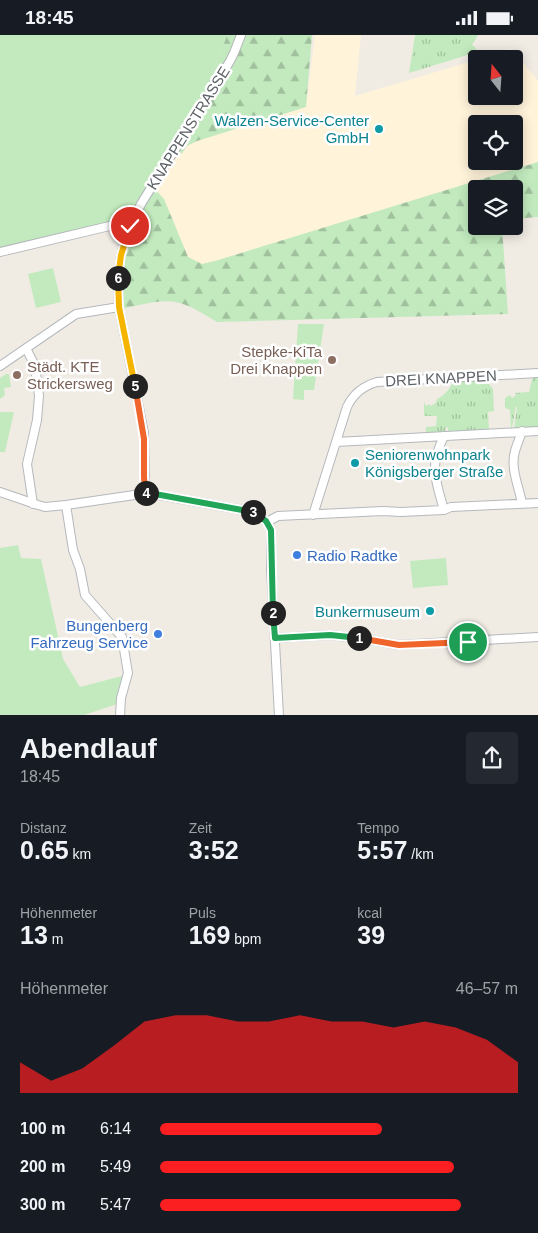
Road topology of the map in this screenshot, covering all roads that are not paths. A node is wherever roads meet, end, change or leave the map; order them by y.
1 (240, 35) edge
2 (130, 226) junction
3 (0, 252) edge
4 (119, 307) junction
5 (26, 348) junction
6 (0, 366) edge
7 (538, 373) edge
8 (522, 431) junction
9 (538, 431) edge
10 (444, 436) junction
11 (336, 442) junction
12 (0, 493) edge
13 (145, 493) junction
14 (33, 503) junction
15 (522, 503) junction
16 (538, 503) edge
17 (66, 505) junction
18 (444, 510) junction
19 (313, 515) junction
20 (266, 521) junction
21 (538, 637) edge
22 (275, 638) junction
23 (120, 715) edge
24 (279, 715) edge

1 - 2 street, KNAPPENSTRASSE
2 - 3 street
2 - 4 street, KNAPPENSTRASSE
4 - 5 street
4 - 13 street, KNAPPENSTRASSE
5 - 6 street
5 - 14 street
7 - 11 street, DREI KNAPPEN
8 - 9 street
8 - 10 street
8 - 15 street
10 - 11 street
10 - 18 street
11 - 19 street, DREI KNAPPEN
12 - 14 street
13 - 17 street
13 - 20 street
14 - 17 street
15 - 16 street
15 - 18 street
17 - 23 street
18 - 19 street
19 - 20 street
20 - 22 street
21 - 22 street
22 - 24 street

